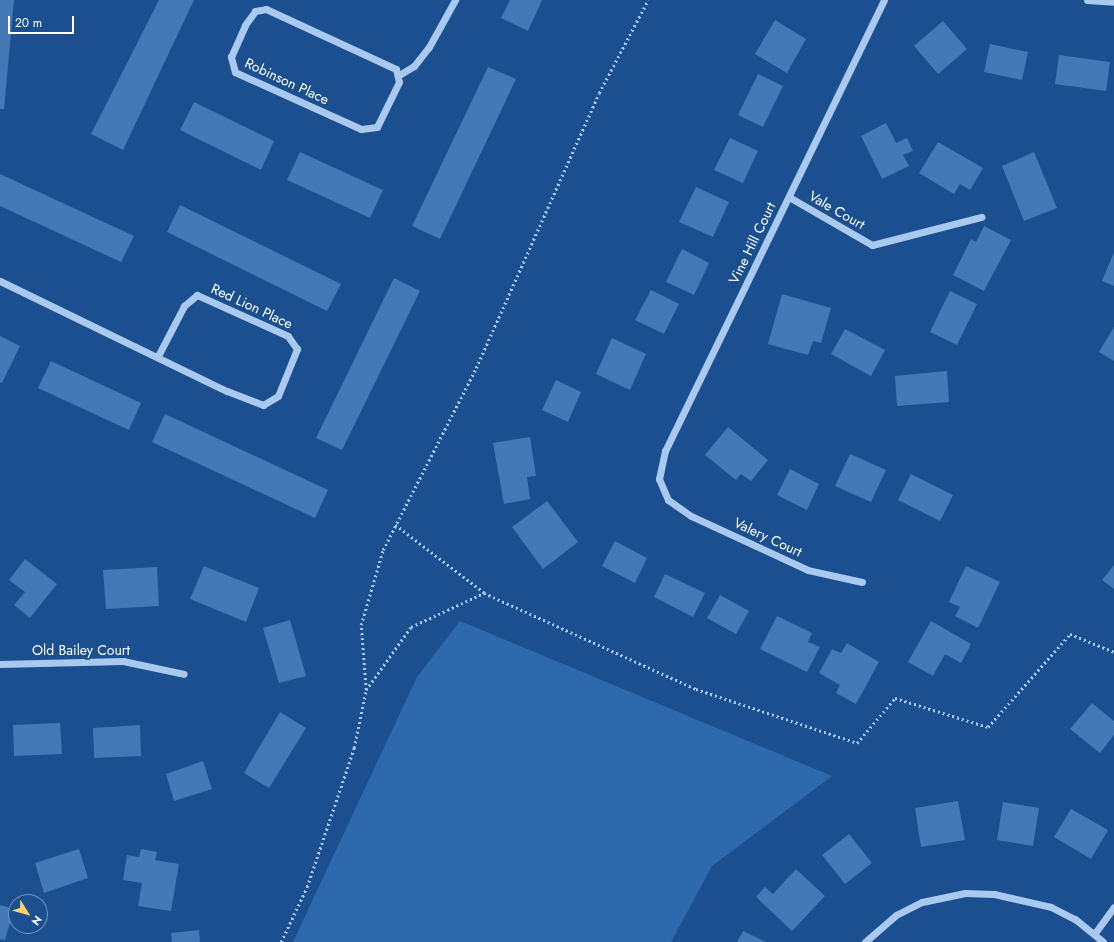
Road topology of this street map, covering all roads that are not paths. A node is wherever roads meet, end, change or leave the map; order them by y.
1 (455, 0) edge
2 (884, 0) edge
3 (1087, 0) edge
4 (1114, 2) edge
5 (399, 75) junction
6 (789, 197) junction
7 (981, 217) dead end
8 (0, 281) edge
9 (158, 356) junction
10 (668, 500) joint
11 (862, 582) dead end
12 (0, 664) edge
13 (184, 674) dead end
14 (1114, 907) edge
15 (1095, 933) junction
16 (865, 942) edge
17 (1103, 942) edge

1 - 5 street
2 - 6 street, Vine Hill Court
3 - 4 street
5 - 5 street, Robinson Place
6 - 7 street, Vale Court
6 - 10 street, Vine Hill Court
8 - 9 street, Red Lion Place
9 - 9 street, Red Lion Place
10 - 11 street, Valery Court
12 - 13 street, Old Bailey Court
14 - 15 street
15 - 16 street
15 - 17 street

